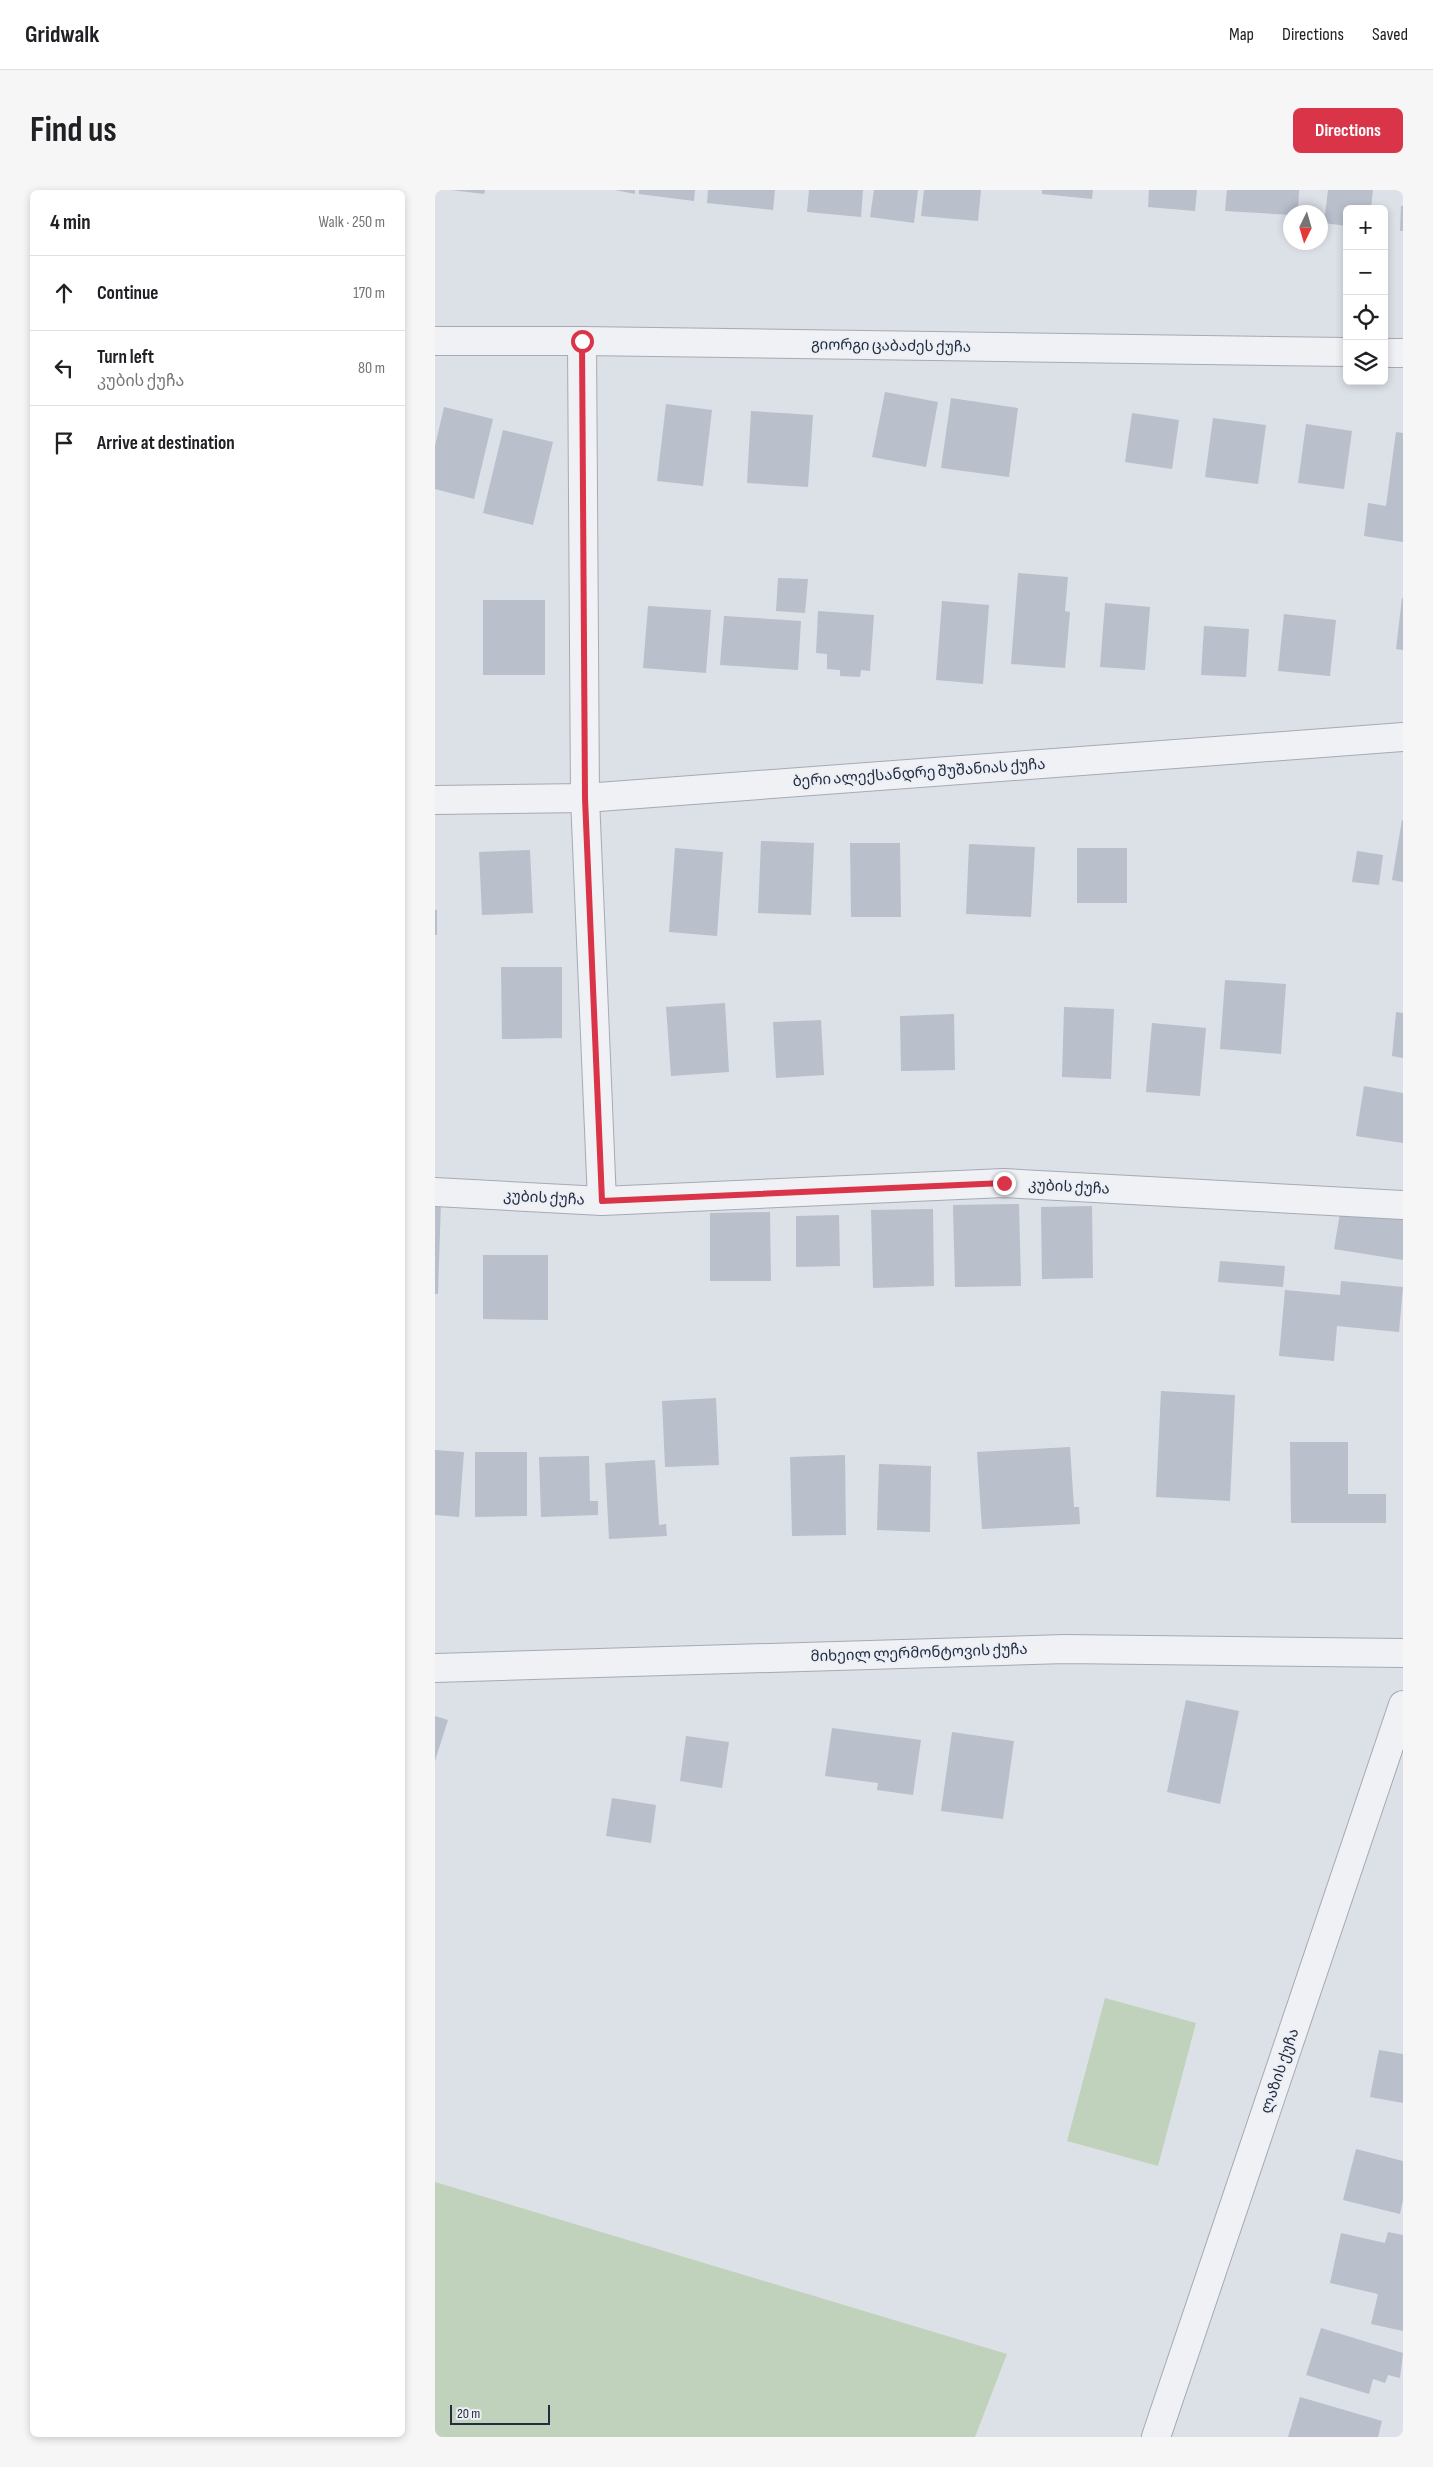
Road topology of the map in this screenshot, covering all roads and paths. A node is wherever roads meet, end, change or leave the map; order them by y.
1 (435, 341) edge
2 (582, 341) junction
3 (1343, 352) edge
4 (1388, 353) edge
5 (1403, 353) edge
6 (1403, 737) edge
7 (585, 798) junction
8 (435, 800) edge
9 (435, 1192) edge
10 (602, 1201) junction
11 (1403, 1205) edge
12 (1403, 1653) edge
13 (435, 1668) edge
14 (1403, 1705) edge
15 (1156, 2437) edge

1 - 2 street, გიორგი ცაბაძეს ქუჩა
2 - 3 street, გიორგი ცაბაძეს ქუჩა
2 - 7 street
4 - 5 street
6 - 7 street, ბერი ალექსანდრე შუშანიას ქუჩა
7 - 8 street, ბერი ალექსანდრე შუშანიას ქუჩა
7 - 10 street
9 - 10 street, კუბის ქუჩა
10 - 11 street, კუბის ქუჩა
12 - 13 street, მიხეილ ლერმონტოვის ქუჩა
14 - 15 street, ლაზის ქუჩა

